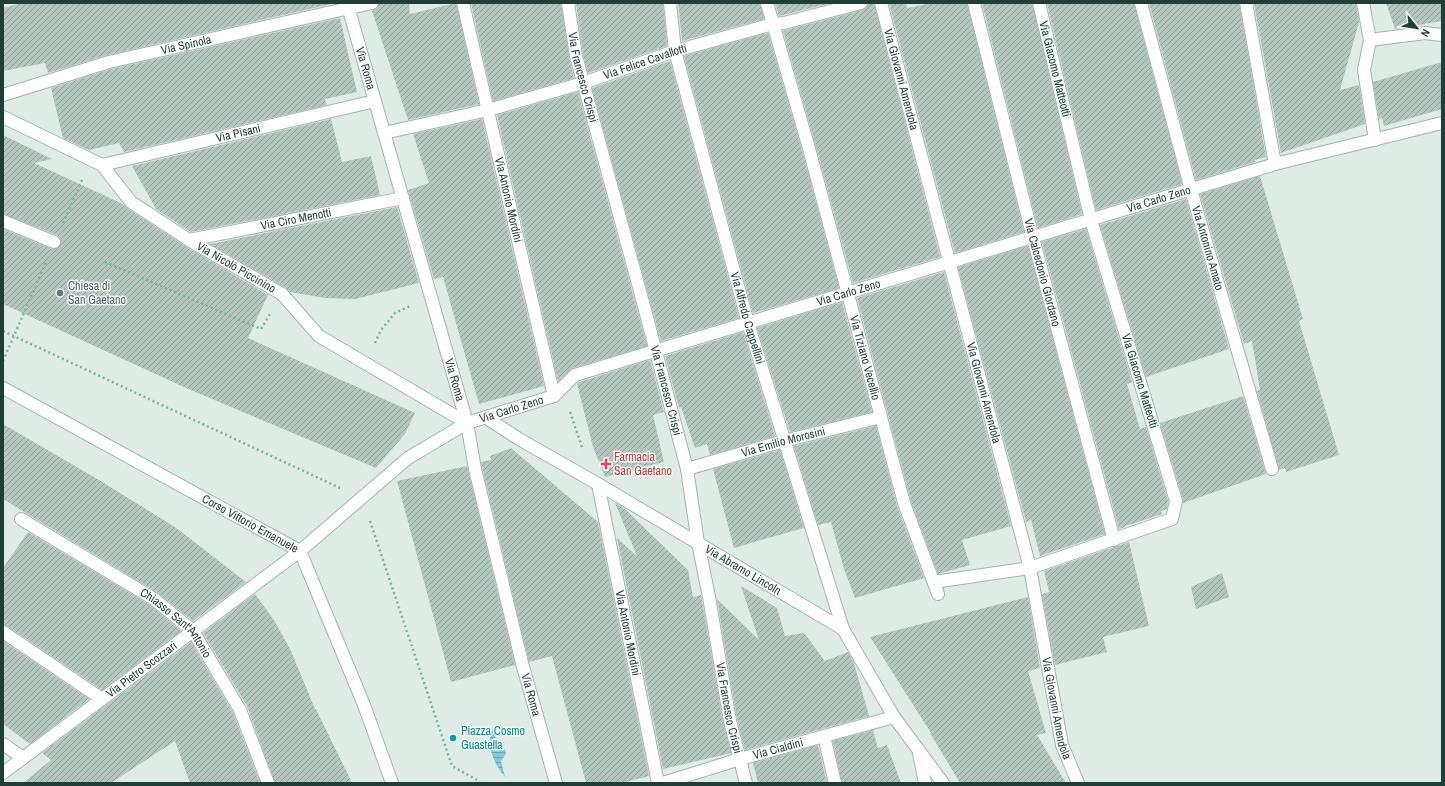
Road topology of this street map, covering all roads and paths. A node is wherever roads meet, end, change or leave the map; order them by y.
1 (372, 3) edge
2 (463, 3) edge
3 (568, 3) edge
4 (670, 3) edge
5 (766, 3) edge
6 (861, 3) edge
7 (881, 3) edge
8 (974, 3) edge
9 (1039, 3) edge
10 (1141, 3) edge
11 (1246, 3) edge
12 (1363, 3) edge
13 (348, 5) edge
14 (848, 5) edge
15 (773, 24) junction
16 (1442, 35) edge
17 (1370, 40) junction
18 (676, 51) junction
19 (583, 83) junction
20 (3, 95) edge
21 (375, 101) junction
22 (488, 110) junction
23 (3, 117) edge
24 (1442, 123) edge
25 (384, 133) junction
26 (1375, 140) junction
27 (1275, 164) junction
28 (102, 165) junction
29 (1191, 190) junction
30 (403, 198) junction
31 (1091, 220) junction
32 (3, 221) edge
33 (1033, 238) junction
34 (189, 240) junction
35 (54, 242) dead end
36 (105, 262) dead end
37 (949, 263) junction
38 (848, 293) junction
39 (282, 294) junction
40 (395, 313) dead end
41 (748, 323) junction
42 (656, 351) junction
43 (364, 363) junction
44 (3, 388) edge
45 (558, 392) junction
46 (485, 417) junction
47 (881, 417) junction
48 (467, 422) junction
49 (784, 441) junction
50 (687, 469) junction
51 (1272, 469) dead end
52 (583, 475) junction
53 (598, 484) junction
54 (21, 519) dead end
55 (1114, 540) junction
56 (698, 543) junction
57 (300, 551) junction
58 (1030, 568) junction
59 (934, 582) junction
60 (938, 594) dead end
61 (843, 629) junction
62 (193, 631) junction
63 (3, 632) edge
64 (102, 699) junction
65 (894, 717) junction
66 (824, 736) junction
67 (3, 744) edge
68 (918, 748) junction
69 (23, 758) junction
70 (740, 758) junction
71 (3, 773) edge
72 (268, 783) edge
73 (392, 783) edge
74 (556, 783) edge
75 (658, 783) edge
76 (663, 783) edge
77 (746, 783) edge
78 (834, 783) edge
79 (926, 783) edge
80 (943, 783) edge
81 (1078, 783) edge

1 - 13 street, Via Spinola
2 - 22 street, Via Antonio Mordini
3 - 19 street, Via Francesco Crispi
4 - 18 street, Via Alfredo Cappellini
5 - 15 street, Via Tiziano Vecellio
6 - 14 street, Via Felice Cavallotti
7 - 37 street, Via Giovanni Amendola
8 - 33 street, Via Calcedonio Giordano
9 - 31 street, Via Giacomo Matteotti
10 - 29 street, Via Antonino Amato
11 - 27 street
12 - 17 street
13 - 20 street, Via Spinola
13 - 21 street, Via Roma
14 - 15 street, Via Felice Cavallotti
15 - 18 street, Via Felice Cavallotti
15 - 38 street, Via Tiziano Vecellio
16 - 17 street
17 - 26 street
18 - 19 street, Via Felice Cavallotti
18 - 41 street, Via Alfredo Cappellini
19 - 22 street, Via Felice Cavallotti
19 - 42 street, Via Francesco Crispi
21 - 25 street, Via Roma
21 - 28 street, Via Pisani
22 - 25 street, Via Felice Cavallotti
22 - 45 street, Via Antonio Mordini
23 - 28 street, Via Nicolò Piccinino
24 - 26 street, Via Carlo Zeno
25 - 30 street, Via Roma
26 - 27 street, Via Carlo Zeno
27 - 29 street, Via Carlo Zeno
28 - 34 street, Via Nicolò Piccinino
29 - 31 street, Via Carlo Zeno
29 - 51 street, Via Antonino Amato
30 - 34 street, Via Ciro Menotti
30 - 48 street, Via Roma
31 - 33 street, Via Carlo Zeno
31 - 55 street, Via Giacomo Matteotti
32 - 35 street
33 - 37 street, Via Carlo Zeno
33 - 55 street, Via Calcedonio Giordano
34 - 39 street, Via Nicolò Piccinino
36 - 39 path
37 - 38 street, Via Carlo Zeno
37 - 58 street, Via Giovanni Amendola
38 - 41 street, Via Carlo Zeno
38 - 47 street, Via Tiziano Vecellio
39 - 43 street, Via Nicolò Piccinino
40 - 43 path
41 - 42 street, Via Carlo Zeno
41 - 49 street, Via Alfredo Cappellini
42 - 45 street, Via Carlo Zeno
42 - 50 street, Via Francesco Crispi
43 - 48 street, Via Nicolò Piccinino
44 - 57 street, Corso Vittorio Emanuele
45 - 46 street, Via Carlo Zeno
45 - 52 path
46 - 48 street, Via Carlo Zeno
46 - 52 street, Via Abramo Lincoln
47 - 49 street, Via Emilio Morosini
47 - 59 street, Via Tiziano Vecellio
48 - 57 street, Via Carlo Zeno
48 - 74 street, Via Roma
49 - 50 street, Via Emilio Morosini
49 - 61 street, Via Alfredo Cappellini
50 - 56 street, Via Francesco Crispi
52 - 53 street, Via Abramo Lincoln
53 - 56 street, Via Abramo Lincoln
53 - 75 street, Via Antonio Mordini
54 - 62 street, Chiasso Sant'Antonio
55 - 58 street, Via Giacomo Matteotti
56 - 61 street, Via Abramo Lincoln
56 - 70 street, Via Francesco Crispi
57 - 62 street, Via Pietro Scozzari
57 - 73 street, Corso Vittorio Emanuele
58 - 59 street, Via Giacomo Matteotti
58 - 81 street, Via Giovanni Amendola
59 - 60 street, Via Tiziano Vecellio
61 - 65 street, Via Abramo Lincoln
62 - 64 street, Via Pietro Scozzari
62 - 72 street, Chiasso Sant'Antonio
63 - 64 street
64 - 69 street, Via Pietro Scozzari
65 - 66 street, Via Cialdini
65 - 68 street, Via Abramo Lincoln
66 - 70 street, Via Cialdini
66 - 78 street
67 - 69 street
68 - 79 street
68 - 80 street, Via Abramo Lincoln
69 - 71 street, Via Pietro Scozzari
70 - 76 street, Via Cialdini
70 - 77 street, Via Francesco Crispi

